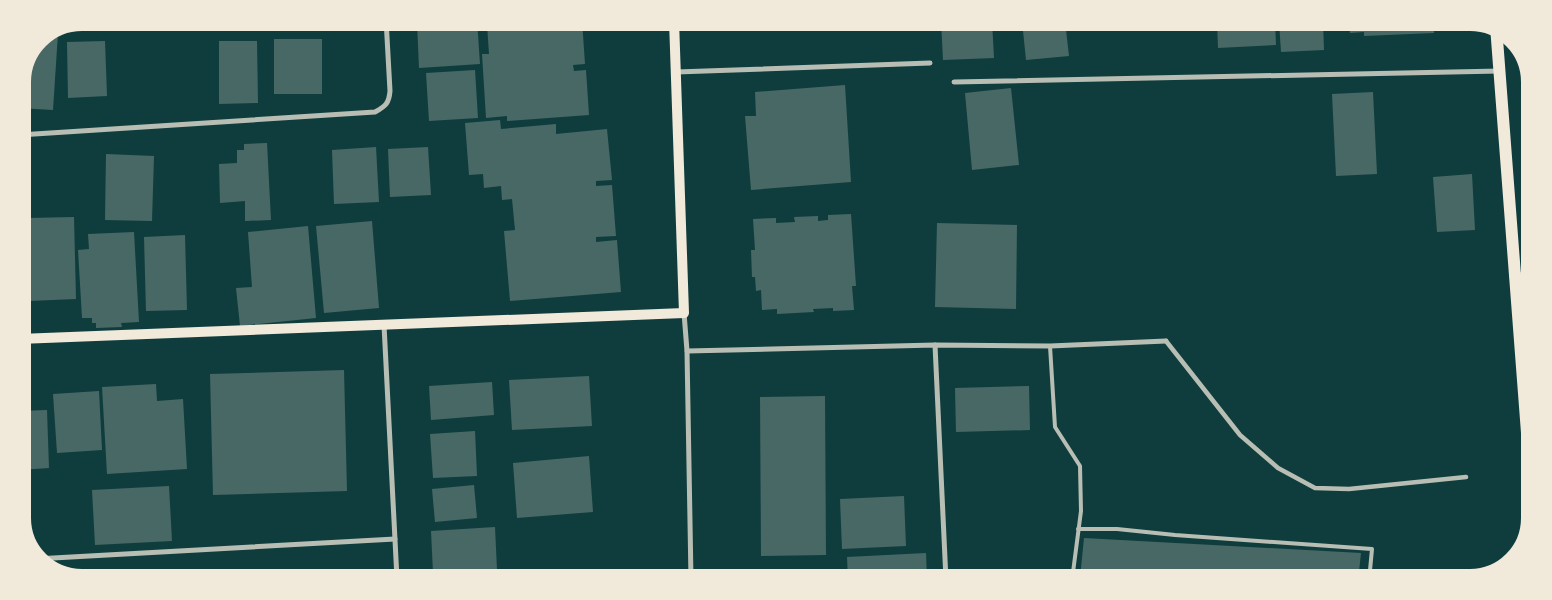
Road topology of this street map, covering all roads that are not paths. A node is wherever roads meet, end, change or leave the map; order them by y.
1 (386, 27) edge
2 (674, 27) edge
3 (1497, 35) edge
4 (930, 63) dead end
5 (1500, 71) junction
6 (676, 72) junction
7 (954, 82) dead end
8 (27, 135) edge
9 (1524, 276) edge
10 (1514, 277) junction
11 (684, 313) junction
12 (384, 325) junction
13 (28, 339) edge
14 (1166, 341) joint
15 (935, 346) junction
16 (1050, 346) junction
17 (687, 351) junction
18 (1524, 399) edge
19 (1466, 478) dead end
20 (1078, 529) junction
21 (395, 539) junction
22 (45, 558) edge
23 (397, 572) edge
24 (691, 572) edge
25 (946, 572) edge
26 (1073, 572) edge
27 (1369, 572) edge

1 - 8 street
2 - 6 main road
3 - 5 main road
4 - 6 street
5 - 7 street
5 - 10 main road
6 - 11 main road
9 - 10 street
10 - 18 main road
11 - 12 main road
11 - 17 street
12 - 13 main road
12 - 21 street
14 - 16 street
14 - 19 street
15 - 16 street
15 - 17 street
15 - 25 street
16 - 20 lane
17 - 24 street
20 - 26 lane
20 - 27 lane
21 - 22 street
21 - 23 street

